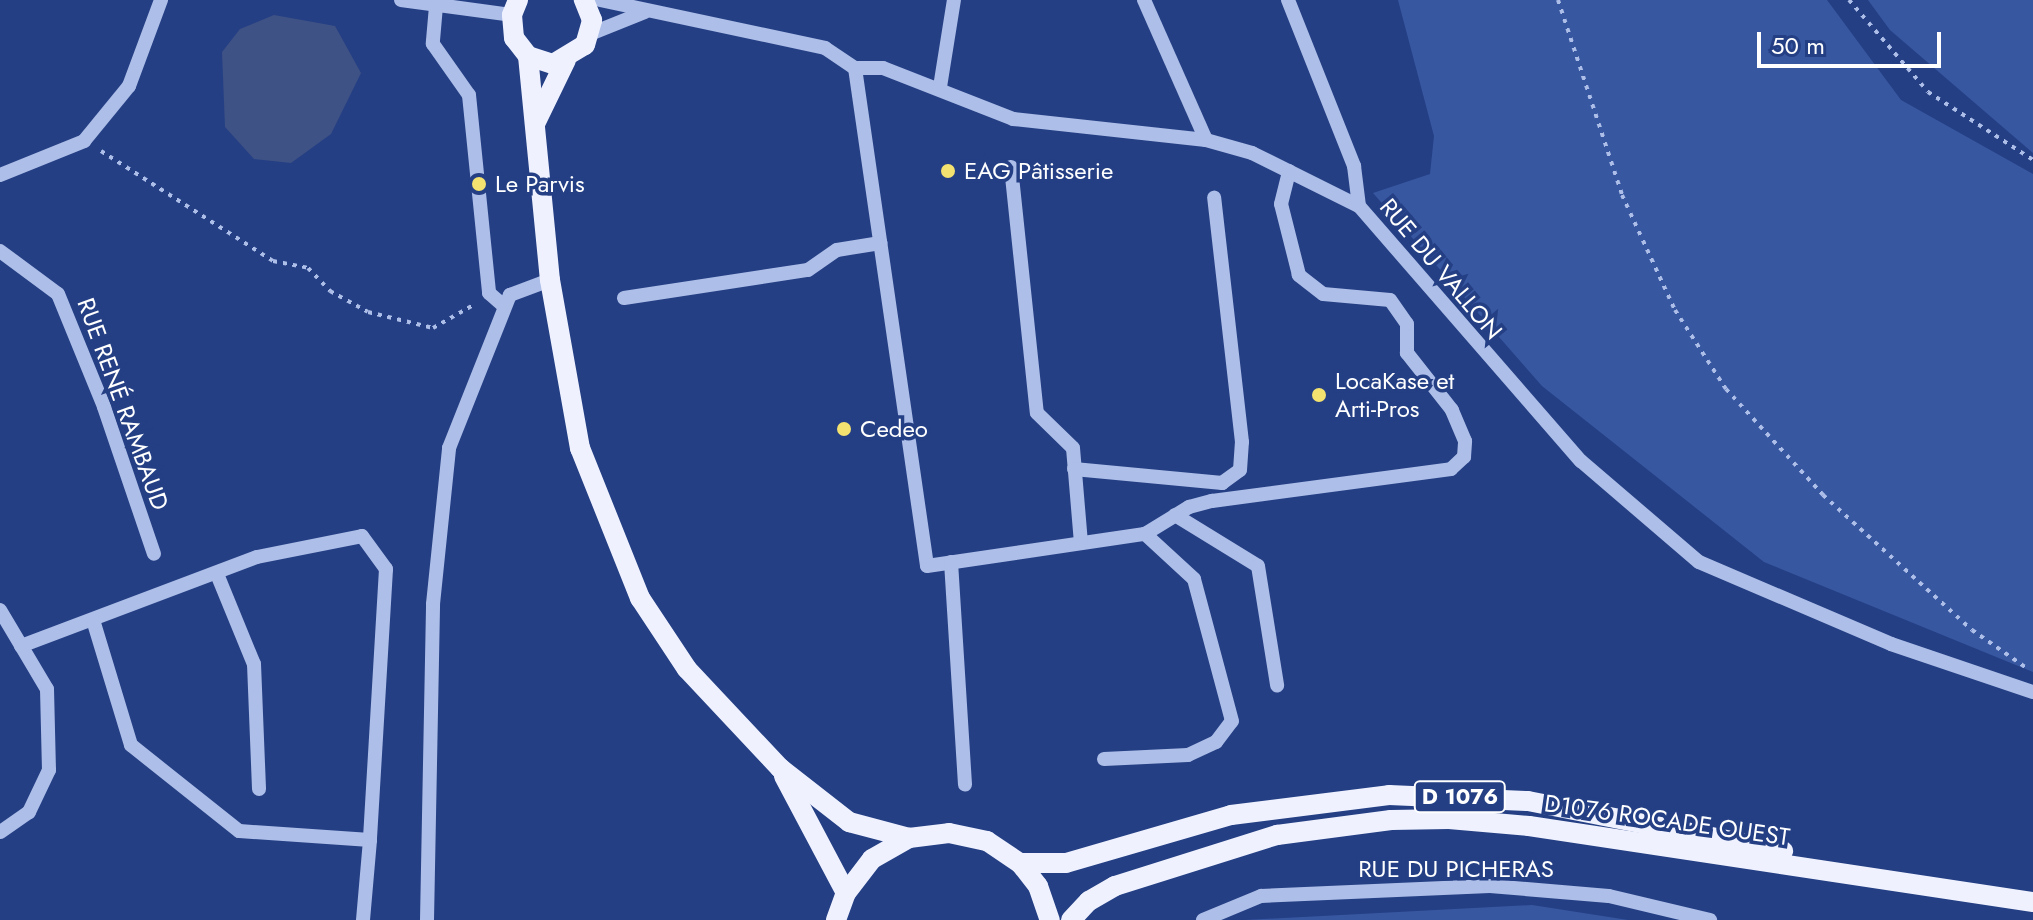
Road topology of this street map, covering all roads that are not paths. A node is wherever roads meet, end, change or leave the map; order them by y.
1 (161, 0) edge
2 (401, 0) edge
3 (584, 0) edge
4 (600, 0) edge
5 (954, 0) edge
6 (1144, 0) edge
7 (1288, 0) edge
8 (436, 6) junction
9 (515, 7) edge
10 (648, 11) junction
11 (590, 34) junction
12 (528, 56) junction
13 (566, 60) junction
14 (855, 68) junction
15 (940, 87) junction
16 (534, 128) junction
17 (1206, 140) junction
18 (1011, 167) dead end
19 (1289, 171) junction
20 (0, 175) edge
21 (1214, 198) dead end
22 (1359, 206) junction
23 (880, 243) junction
24 (0, 251) edge
25 (550, 280) junction
26 (624, 298) dead end
27 (504, 306) junction
28 (1074, 469) junction
29 (1175, 515) junction
30 (1145, 534) junction
31 (1081, 543) junction
32 (154, 554) dead end
33 (951, 562) junction
34 (217, 574) junction
35 (0, 610) edge
36 (93, 620) junction
37 (21, 646) junction
38 (1277, 685) dead end
39 (2033, 692) edge
40 (1104, 759) dead end
41 (780, 768) junction
42 (965, 785) dead end
43 (259, 789) dead end
44 (0, 832) edge
45 (909, 838) junction
46 (370, 840) junction
47 (1020, 863) junction
48 (1900, 879) junction
49 (846, 893) junction
50 (2033, 902) edge
51 (363, 920) edge
52 (427, 920) edge
53 (836, 920) edge
54 (1050, 920) edge
55 (1071, 920) edge
56 (1203, 920) edge
57 (1710, 920) edge

1 - 20 street
2 - 8 street
3 - 11 main road
4 - 10 street, RUE DU VALLON
5 - 15 street
6 - 17 street
7 - 22 street
8 - 9 street
8 - 27 street
9 - 12 main road
10 - 11 street
10 - 14 street, RUE DU VALLON
11 - 13 main road
12 - 13 main road
12 - 16 main road
13 - 16 main road
14 - 15 street, RUE DU VALLON
14 - 23 street
15 - 17 street, RUE DU VALLON
16 - 25 main road
17 - 19 street, RUE DU VALLON
18 - 28 street
19 - 22 street, RUE DU VALLON
19 - 29 street
21 - 28 street
22 - 39 street, RUE DU VALLON
23 - 26 street
23 - 33 street
24 - 32 street, RUE RENÉ RAMBAUD
25 - 27 street
25 - 41 main road
27 - 52 street
28 - 31 street
29 - 30 street
29 - 38 street
30 - 31 street
30 - 40 street
31 - 33 street
33 - 42 street
34 - 36 street
34 - 43 street
34 - 46 street
35 - 37 street
36 - 37 street
36 - 46 street
37 - 44 street
41 - 45 main road
41 - 49 main road
45 - 47 main road
45 - 49 main road
46 - 51 street
47 - 48 main road, D 1076
47 - 54 main road
48 - 50 main road, D1076 ROCADE OUEST / D 1076
48 - 55 main road, D1076 ROCADE OUEST / D 1076
49 - 53 main road
56 - 57 street, RUE DU PICHERAS

